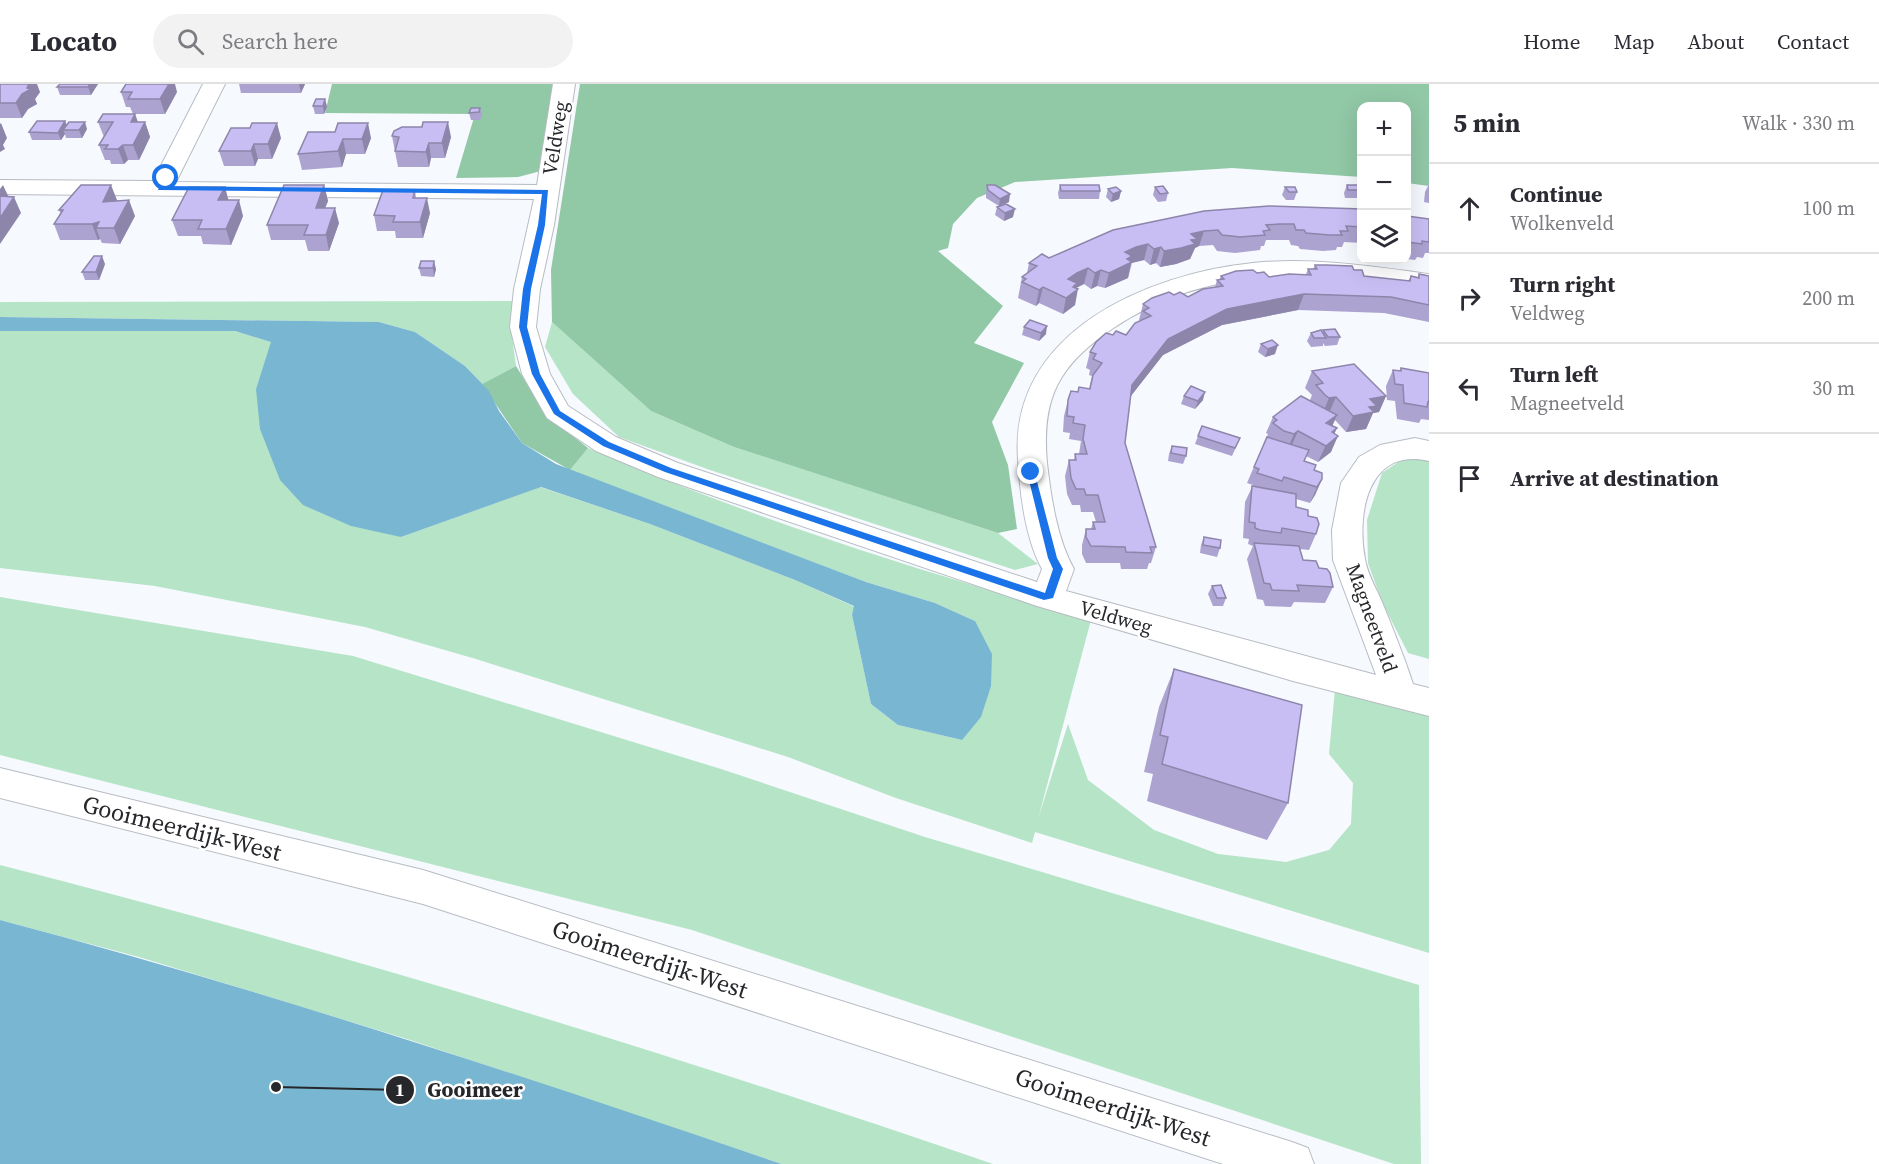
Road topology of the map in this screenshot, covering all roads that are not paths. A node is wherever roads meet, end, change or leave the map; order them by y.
1 (214, 84) edge
2 (564, 84) edge
3 (0, 187) edge
4 (161, 188) junction
5 (546, 192) junction
6 (1429, 282) edge
7 (1429, 451) edge
8 (1048, 598) junction
9 (1414, 699) edge
10 (0, 783) edge
11 (1292, 1164) edge

1 - 4 street
2 - 5 street, Veldweg
3 - 4 street
4 - 5 street
5 - 8 street, Veldweg
6 - 8 street
7 - 9 street, Magneetveld
8 - 9 street, Veldweg
10 - 11 street, Gooimeerdijk-West

